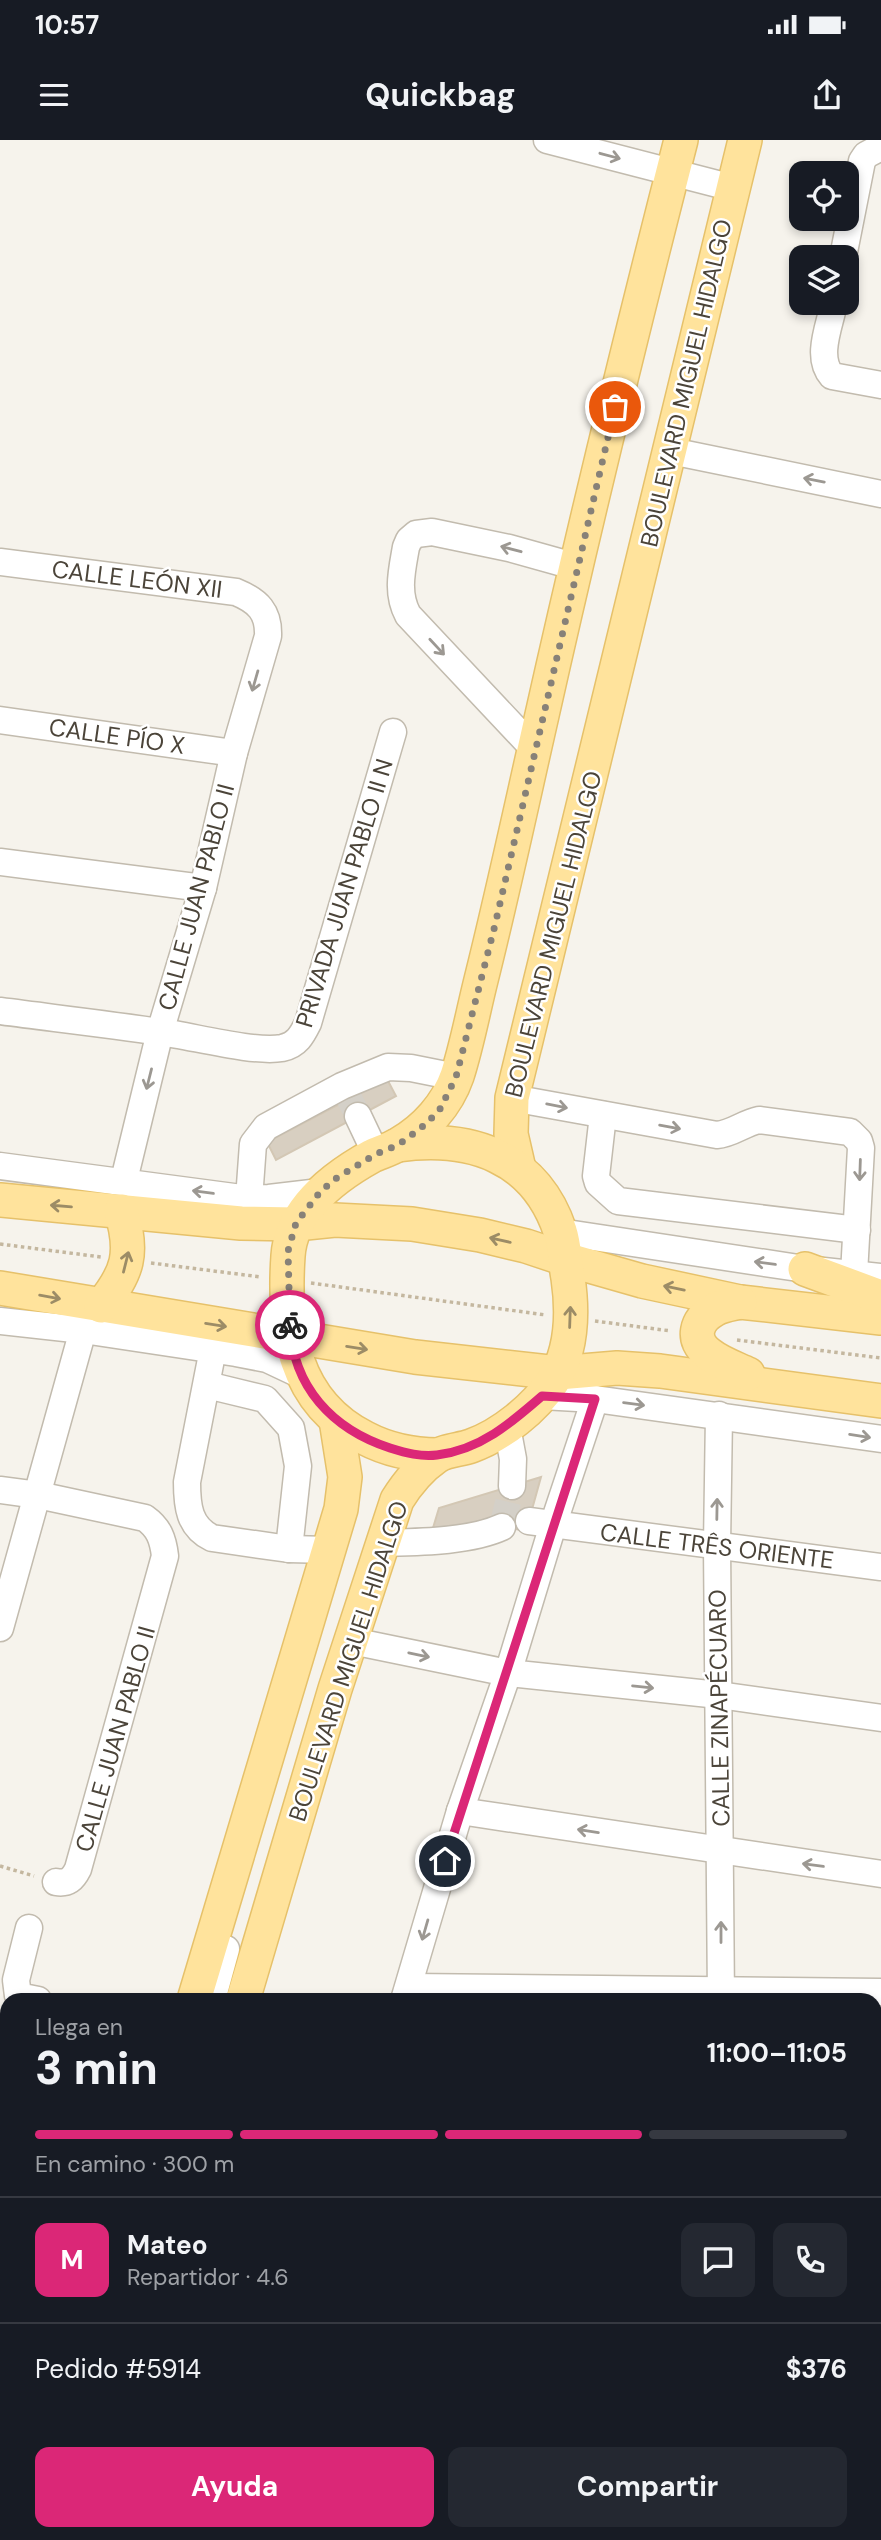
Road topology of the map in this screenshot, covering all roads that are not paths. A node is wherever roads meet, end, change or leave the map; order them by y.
1 (547, 140) edge
2 (681, 140) edge
3 (692, 140) edge
4 (731, 140) edge
5 (745, 140) edge
6 (881, 147) edge
7 (678, 174) junction
8 (727, 187) junction
9 (845, 245) edge
10 (831, 315) edge
11 (881, 386) edge
12 (671, 452) junction
13 (881, 494) edge
14 (0, 562) edge
15 (577, 567) junction
16 (266, 615) joint
17 (0, 720) edge
18 (393, 732) dead end
19 (534, 749) junction
20 (234, 753) junction
21 (0, 862) edge
22 (203, 888) junction
23 (0, 1011) edge
24 (160, 1032) junction
25 (456, 1077) junction
26 (512, 1098) junction
27 (350, 1100) junction
28 (603, 1115) junction
29 (401, 1147) junction
30 (511, 1164) junction
31 (0, 1166) edge
32 (320, 1192) junction
33 (123, 1196) junction
34 (249, 1199) junction
35 (0, 1200) edge
36 (684, 1210) junction
37 (296, 1223) junction
38 (857, 1230) junction
39 (562, 1246) junction
40 (678, 1250) junction
41 (805, 1269) junction
42 (854, 1274) junction
43 (881, 1277) edge
44 (0, 1288) edge
45 (881, 1297) edge
46 (740, 1302) junction
47 (92, 1318) junction
48 (881, 1318) edge
49 (0, 1321) edge
50 (290, 1336) junction
51 (204, 1348) junction
52 (303, 1376) junction
53 (550, 1384) junction
54 (207, 1385) junction
55 (771, 1385) junction
56 (595, 1399) junction
57 (881, 1402) edge
58 (719, 1415) junction
59 (507, 1427) junction
60 (349, 1428) junction
61 (881, 1439) edge
62 (423, 1455) junction
63 (512, 1486) tunnel mouth
64 (0, 1490) edge
65 (38, 1495) junction
66 (541, 1523) junction
67 (502, 1527) dead end
68 (381, 1544) junction
69 (717, 1545) junction
70 (289, 1549) junction
71 (329, 1549) junction
72 (881, 1567) edge
73 (0, 1628) edge
74 (352, 1641) junction
75 (508, 1673) junction
76 (719, 1695) junction
77 (881, 1718) edge
78 (460, 1811) junction
79 (721, 1852) junction
80 (881, 1874) edge
81 (56, 1882) road end
82 (29, 1928) dead end
83 (881, 1992) edge
84 (18, 1993) edge
85 (196, 1993) edge
86 (214, 1993) edge
87 (237, 1993) edge
88 (245, 1993) edge
89 (406, 1993) edge
90 (721, 1993) edge
91 (841, 1993) edge

1 -> 7 street
2 - 7 main road
3 - 7 street
4 - 8 street
5 - 8 main road, BOULEVARD MIGUEL HIDALGO
6 - 9 street
7 - 8 street
7 - 15 main road
7 - 29 street
8 - 12 main road, BOULEVARD MIGUEL HIDALGO
8 - 30 street
10 - 11 street
13 -> 12 street
12 - 26 main road, BOULEVARD MIGUEL HIDALGO
14 - 16 street, CALLE LEÓN XII
15 - 19 main road
15 -> 19 street
16 -> 20 street, CALLE JUAN PABLO II
17 - 20 street, CALLE PÍO X
18 - 24 street, PRIVADA JUAN PABLO II N
19 - 25 main road
20 - 22 street, CALLE JUAN PABLO II
21 - 22 street
22 - 24 street, CALLE JUAN PABLO II
23 - 24 street, PRIVADA JUAN PABLO II N
24 -> 33 street, CALLE JUAN PABLO II
25 - 27 street
25 - 29 main road
26 -> 28 street
26 - 30 main road, BOULEVARD MIGUEL HIDALGO
27 - 29 street
27 - 34 street
28 - 36 street
28 -> 38 street
29 - 30 main road
29 - 32 main road
30 - 39 main road, BOULEVARD MIGUEL HIDALGO
31 - 33 street
32 - 34 street
32 - 37 main road
34 -> 33 street
33 -> 35 main road
33 - 37 main road
47 -> 33 main road
36 - 38 street
36 - 40 street
39 -> 37 main road
37 - 50 main road
38 - 42 street
39 - 40 street
46 -> 39 main road
53 -> 39 main road, BOULEVARD MIGUEL HIDALGO
41 -> 40 street
41 - 42 street
41 - 45 main road
42 - 43 street
44 -> 47 main road
46 - 48 main road
46 - 55 main road
47 - 49 street
47 -> 50 main road
47 - 51 main road
47 - 65 street
50 - 52 main road
50 -> 53 main road
51 - 52 street
51 - 54 street
52 - 60 main road
53 - 55 main road
53 - 56 street
53 - 59 main road, BOULEVARD MIGUEL HIDALGO
54 - 70 street
54 - 70 street
55 - 57 main road
56 -> 58 street
56 - 66 street
58 -> 61 street
69 -> 58 street, CALLE ZINAPÉCUARO
59 - 62 main road, BOULEVARD MIGUEL HIDALGO
59 - 63 street
60 - 62 main road
60 - 71 main road, BOULEVARD MIGUEL HIDALGO
60 - 86 street
62 - 68 main road, BOULEVARD MIGUEL HIDALGO
62 - 87 street
64 - 65 street
65 - 73 street
65 - 81 street, CALLE JUAN PABLO II
66 - 69 street, CALLE TRÊS ORIENTE
66 - 75 street
67 - 68 street
68 - 74 main road, BOULEVARD MIGUEL HIDALGO
69 - 72 street, CALLE TRÊS ORIENTE
69 - 76 street, CALLE ZINAPÉCUARO
70 - 71 street
71 - 85 main road, BOULEVARD MIGUEL HIDALGO
74 -> 75 street
74 - 88 main road, BOULEVARD MIGUEL HIDALGO
75 -> 76 street
75 - 78 street
76 - 77 street
76 - 79 street, CALLE ZINAPÉCUARO
79 -> 78 street
78 -> 89 street
80 -> 79 street
90 -> 79 street, CALLE ZINAPÉCUARO
82 - 84 street
83 - 91 street

